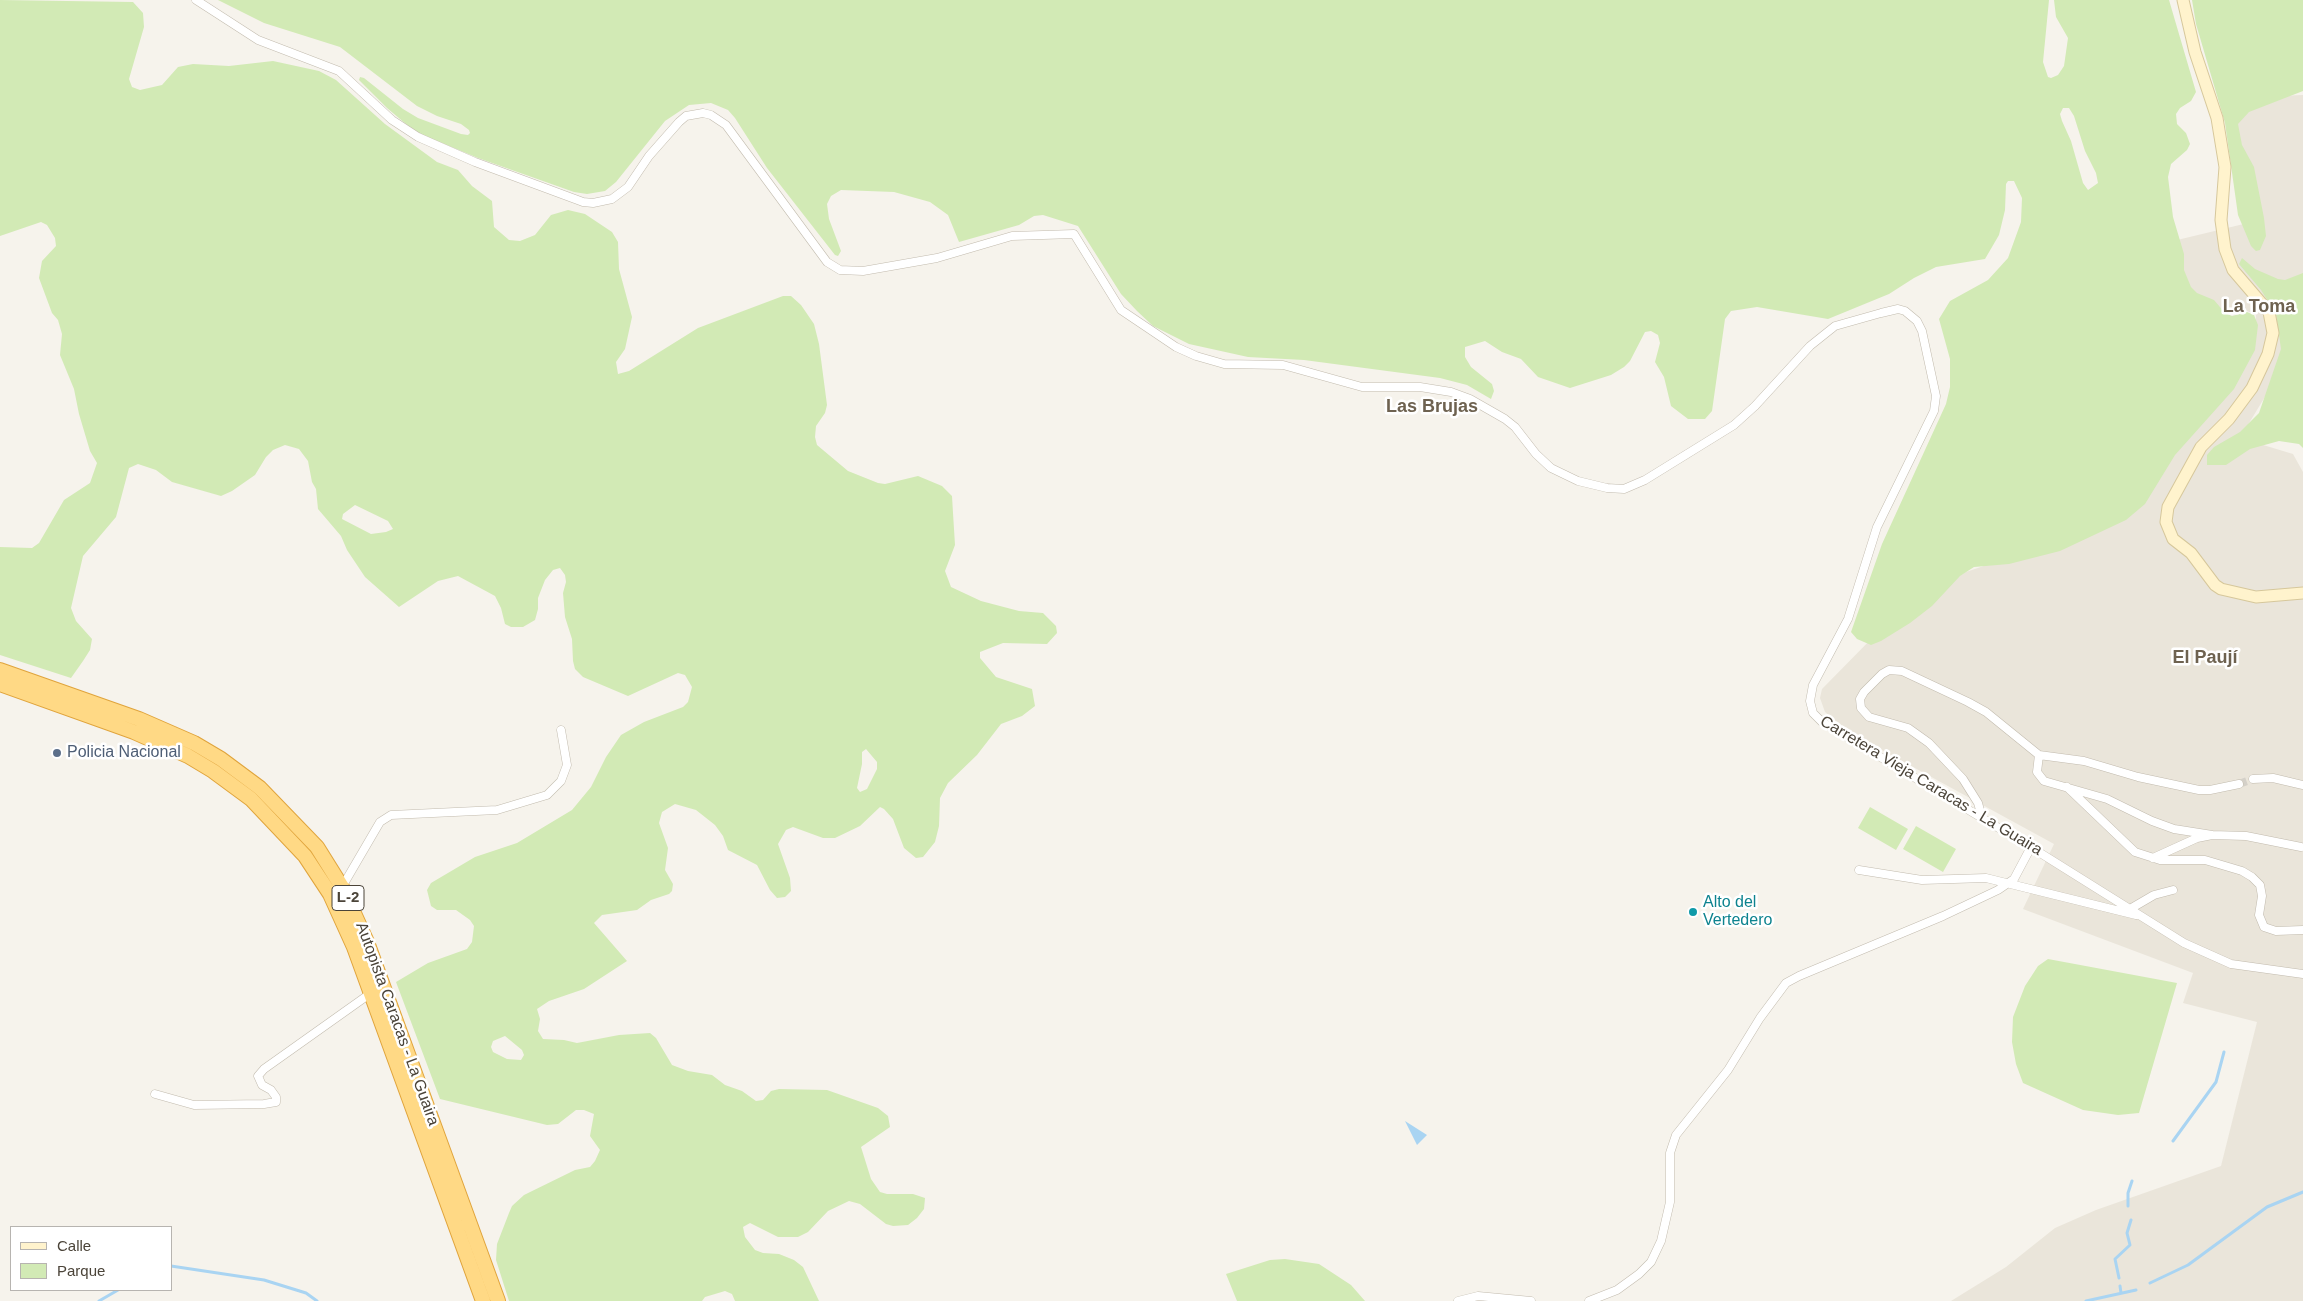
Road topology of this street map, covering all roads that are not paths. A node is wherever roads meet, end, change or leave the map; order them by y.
1 (196, 0) edge
2 (2183, 0) edge
3 (2303, 593) edge
4 (0, 670) edge
5 (0, 684) edge
6 (561, 730) dead end
7 (2039, 755) junction
8 (2253, 779) tunnel mouth
9 (2239, 784) tunnel mouth
10 (2303, 785) edge
11 (2067, 788) junction
12 (1982, 817) junction
13 (2212, 835) junction
14 (2301, 847) dead end
15 (2031, 848) junction
16 (2153, 858) junction
17 (1859, 870) dead end
18 (2010, 882) junction
19 (342, 887) junction
20 (2173, 890) dead end
21 (2130, 909) junction
22 (2140, 916) junction
23 (2303, 930) edge
24 (2303, 974) edge
25 (371, 992) junction
26 (155, 1094) dead end
27 (483, 1301) edge
28 (498, 1301) edge
29 (1458, 1301) edge
30 (1531, 1301) edge
31 (1589, 1301) edge

1 - 12 street, Carretera Vieja Caracas - La Guaira
2 - 3 main road
4 - 19 highway, Autopista Caracas - La Guaira / L-2
5 - 25 highway, Autopista Caracas - La Guaira / L-2
6 - 19 street
7 - 9 street
7 - 11 street
7 - 12 street
8 - 10 street
11 - 13 street
11 - 16 street
12 - 15 street, Carretera Vieja Caracas - La Guaira
13 - 14 street
13 - 16 street
15 - 18 street
15 - 21 street, Carretera Vieja Caracas - La Guaira
16 - 23 street
17 - 18 street
18 - 22 street
18 - 31 street
19 - 28 highway, Autopista Caracas - La Guaira / L-2
20 - 21 street
21 - 22 street, Carretera Vieja Caracas - La Guaira
22 - 24 street, Carretera Vieja Caracas - La Guaira
25 - 26 street
25 - 27 highway, Autopista Caracas - La Guaira / L-2
29 - 30 street

